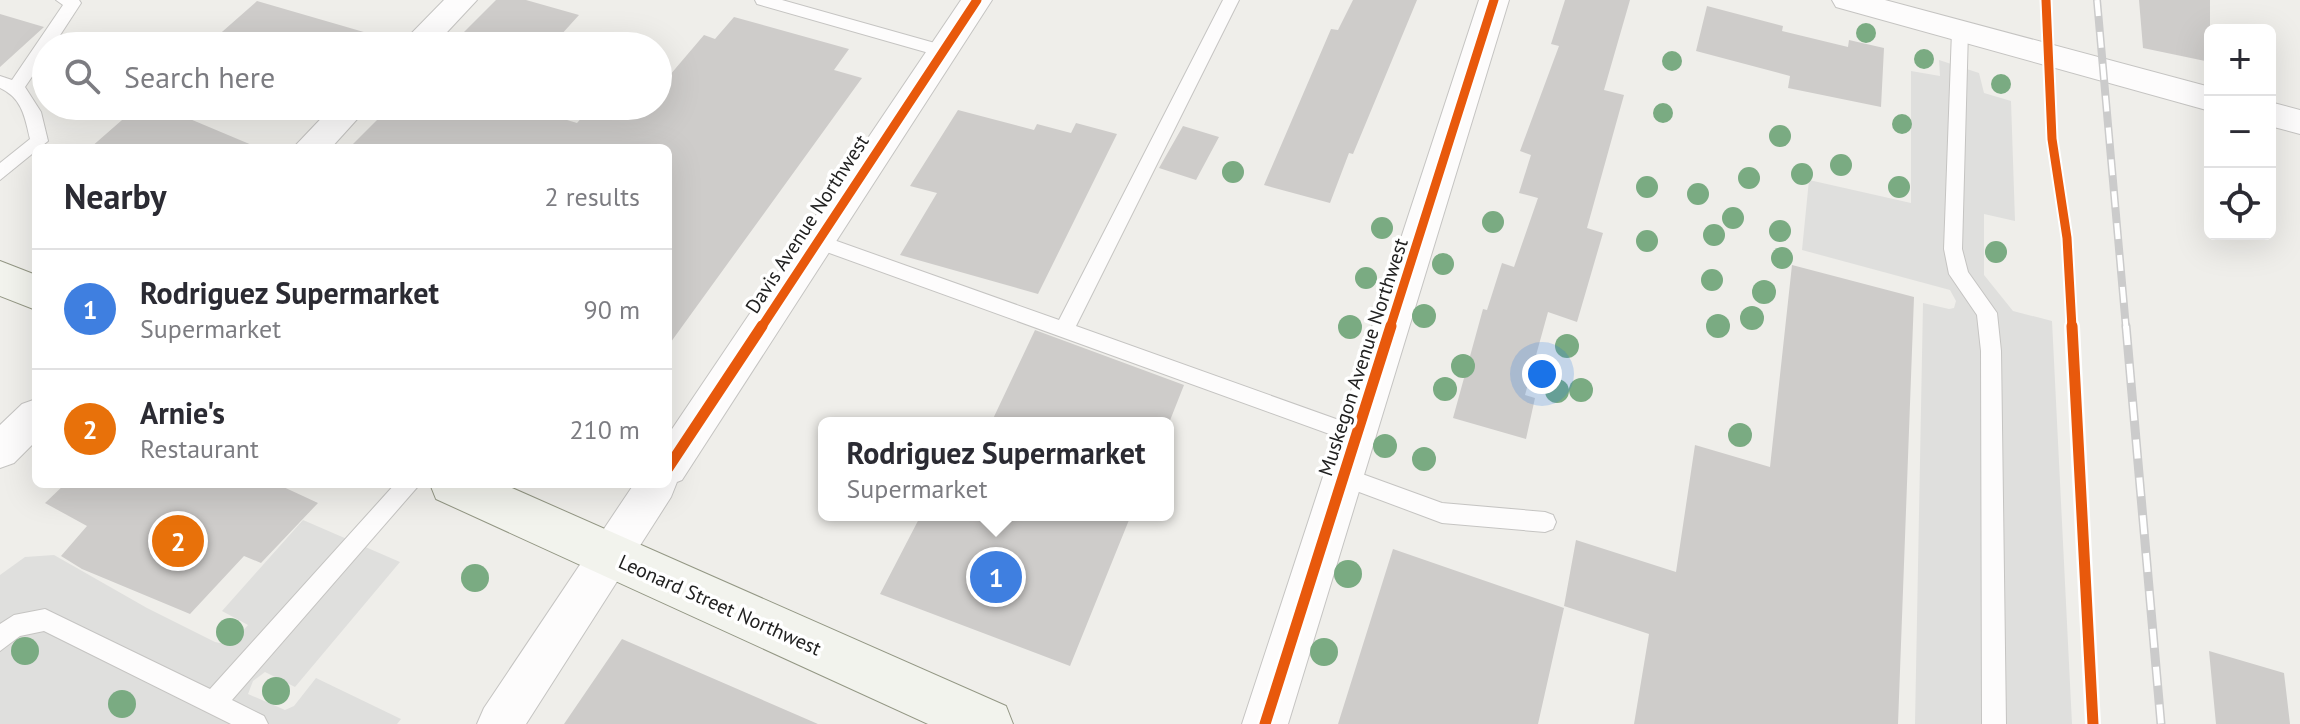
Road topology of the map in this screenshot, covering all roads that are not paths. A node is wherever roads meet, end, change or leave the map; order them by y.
1 (64, 0) edge
2 (462, 0) edge
3 (763, 0) edge
4 (977, 0) edge
5 (1231, 0) edge
6 (1494, 0) edge
7 (1847, 0) edge
8 (1960, 31) junction
9 (50, 32) edge
10 (429, 32) edge
11 (943, 51) junction
12 (32, 54) edge
13 (8, 84) edge
14 (2204, 97) edge
15 (32, 110) edge
16 (2276, 116) edge
17 (34, 120) edge
18 (339, 120) edge
19 (2300, 122) edge
20 (35, 144) edge
21 (314, 144) edge
22 (32, 147) edge
23 (0, 173) edge
24 (817, 241) junction
25 (0, 278) edge
26 (32, 291) edge
27 (1064, 330) junction
28 (32, 420) edge
29 (1357, 435) junction
30 (0, 451) edge
31 (672, 462) edge
32 (1343, 476) junction
33 (405, 488) edge
34 (462, 488) edge
35 (654, 488) edge
36 (1545, 522) dead end
37 (610, 556) junction
38 (0, 640) edge
39 (213, 703) junction
40 (256, 724) edge
41 (500, 724) edge
42 (987, 724) edge
43 (1265, 724) edge
44 (1994, 724) edge

1 - 9 lane
2 - 10 street
3 - 11 lane
4 - 11 street, Davis Avenue Northwest
5 - 27 lane
6 - 29 street, Muskegon Avenue Northwest
7 - 8 street
8 - 14 street
8 - 44 lane
11 - 24 street, Davis Avenue Northwest
12 - 13 lane
13 - 15 lane
16 - 19 street
17 - 20 lane
18 - 21 street
22 - 23 lane
24 - 27 lane
24 - 31 street, Davis Avenue Northwest
25 - 26 main road
27 - 29 lane
28 - 30 street
29 - 32 street, Muskegon Avenue Northwest
32 - 36 lane
32 - 43 street, Muskegon Avenue Northwest
33 - 39 lane
34 - 37 main road, Leonard Street Northwest
35 - 37 street
37 - 41 street
37 - 42 main road, Leonard Street Northwest
38 - 39 lane
39 - 40 lane

